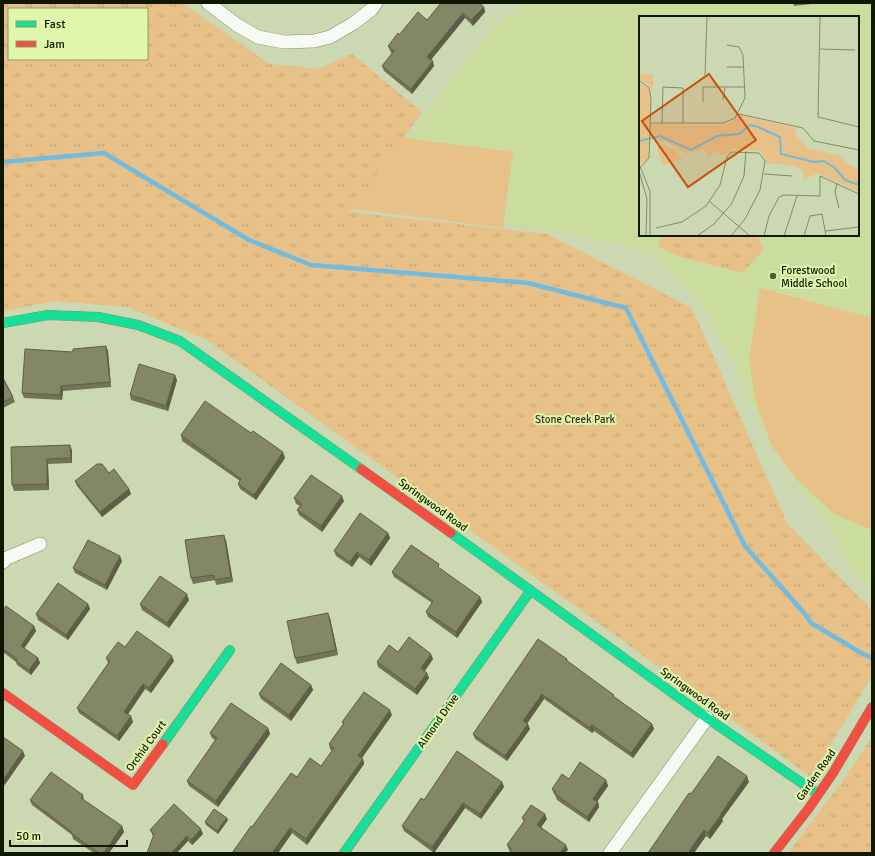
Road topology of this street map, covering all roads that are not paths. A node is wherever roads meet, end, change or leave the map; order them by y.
1 (208, 3) edge
2 (376, 3) edge
3 (3, 324) edge
4 (40, 544) dead end
5 (3, 562) edge
6 (531, 590) junction
7 (230, 650) dead end
8 (3, 693) edge
9 (870, 711) edge
10 (707, 718) junction
11 (818, 794) junction
12 (344, 853) edge
13 (610, 853) edge
14 (774, 853) edge

1 - 2 street
3 - 6 street, Springwood Road
4 - 5 street
6 - 10 street, Springwood Road
6 - 12 street, Almond Drive
7 - 8 street, Orchid Court
9 - 11 street, Garden Road
10 - 11 street, Springwood Road
10 - 13 street
11 - 14 street, Garden Road

